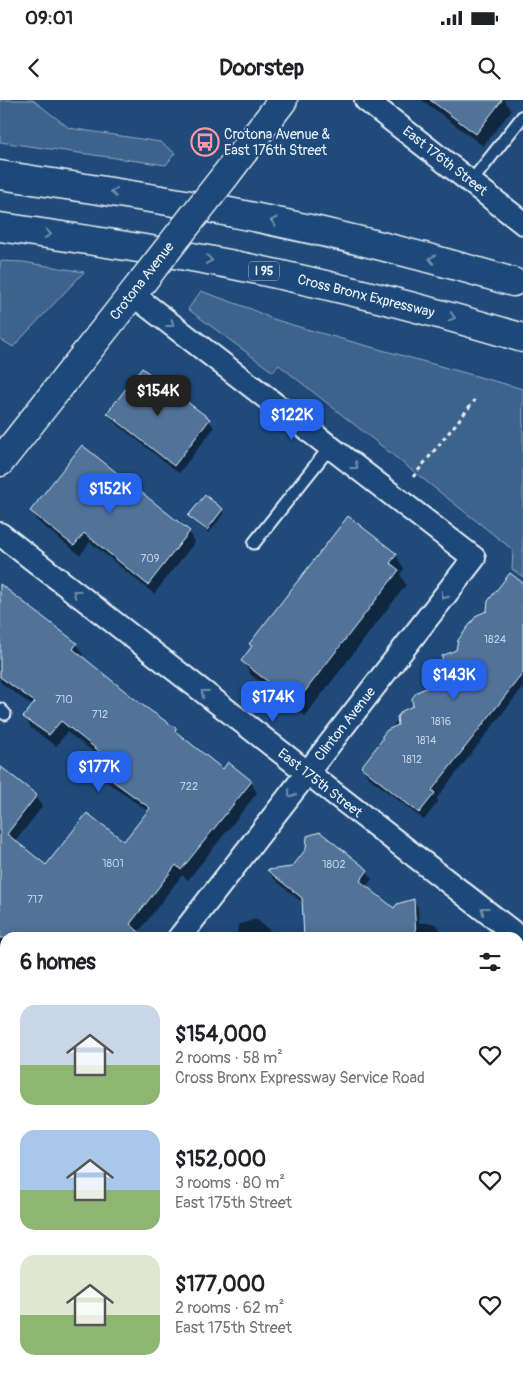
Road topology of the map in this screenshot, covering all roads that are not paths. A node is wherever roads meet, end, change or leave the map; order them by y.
1 (282, 100) edge
2 (366, 100) edge
3 (523, 116) edge
4 (0, 175) edge
5 (471, 182) junction
6 (523, 222) edge
7 (0, 227) edge
8 (513, 282) dead end
9 (137, 288) junction
10 (523, 338) edge
11 (330, 447) junction
12 (0, 462) edge
13 (0, 534) edge
14 (254, 543) dead end
15 (307, 773) junction
16 (184, 932) edge
17 (513, 932) edge

1 - 9 main road, Crotona Avenue, bridge
2 - 5 street, East 176th Street
3 - 5 lane
8 -> 4 main road
5 - 6 street, East 176th Street
7 -> 10 main road, Cross Bronx Expressway / I 95
9 -> 11 street
9 - 12 main road, Crotona Avenue
11 - 14 lane
11 -> 15 street, Clinton Avenue
15 -> 13 street, East 175th Street
15 -> 16 street, Clinton Avenue
17 -> 15 street, East 175th Street

